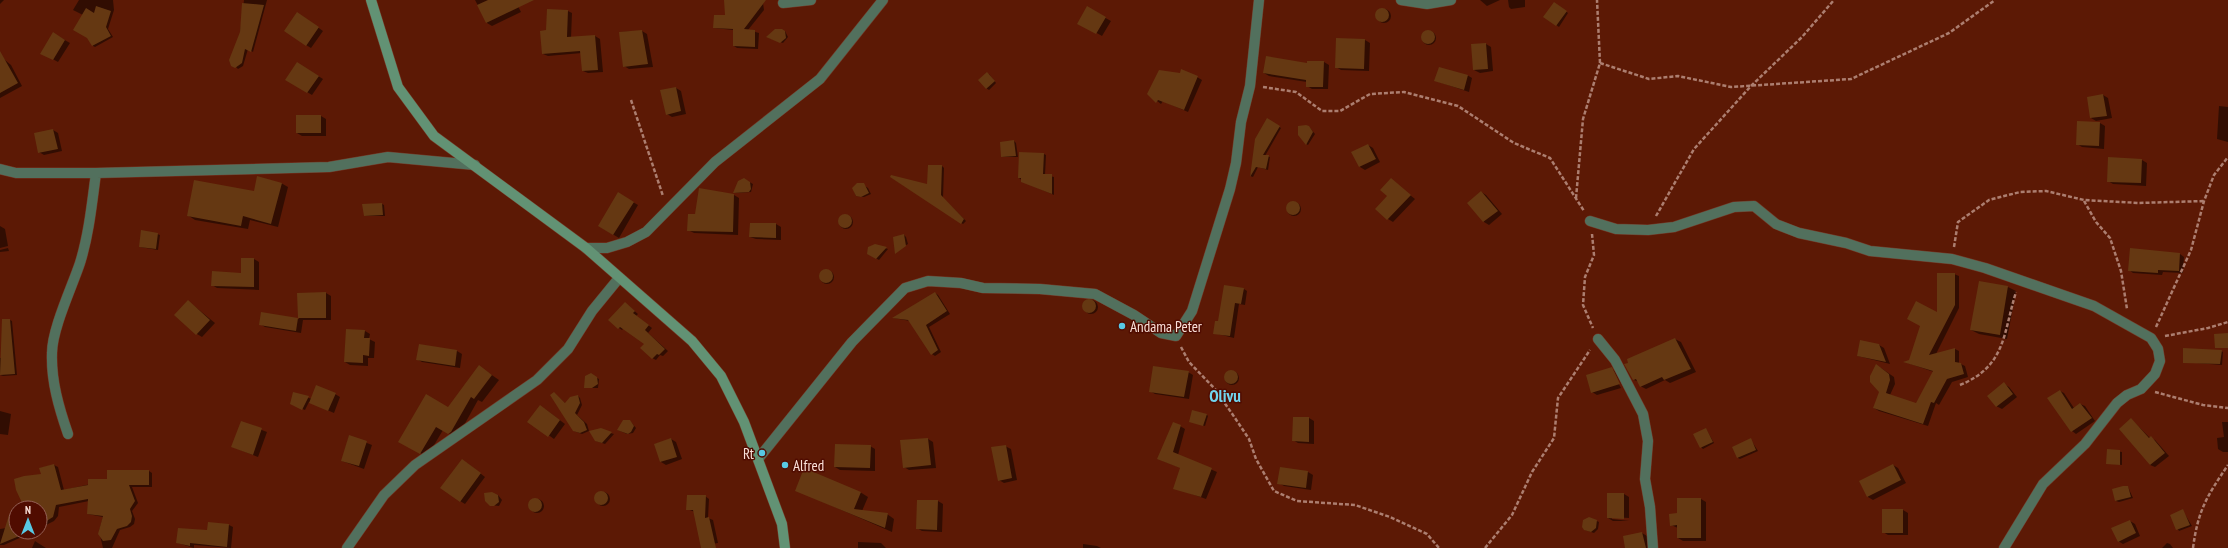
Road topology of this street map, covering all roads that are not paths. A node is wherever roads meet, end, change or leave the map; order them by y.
1 (371, 0) edge
2 (811, 0) edge
3 (883, 0) edge
4 (1259, 0) edge
5 (1401, 0) edge
6 (1451, 0) edge
7 (783, 3) dead end
8 (475, 165) junction
9 (0, 168) edge
10 (16, 173) junction
11 (96, 173) junction
12 (0, 178) edge
13 (1590, 220) road end
14 (586, 248) junction
15 (619, 278) junction
16 (1598, 339) road end
17 (68, 434) dead end
18 (758, 459) junction
19 (347, 548) edge
20 (784, 548) edge
21 (1653, 548) edge
22 (2004, 548) edge

1 - 8 street
2 - 7 street
3 - 14 street
4 - 18 street
5 - 6 street
8 - 11 street
8 - 14 street
9 - 10 street
10 - 11 street
10 - 12 street
11 - 17 street
13 - 22 street
14 - 15 street
15 - 18 street
15 - 19 street
16 - 21 street
18 - 20 street

